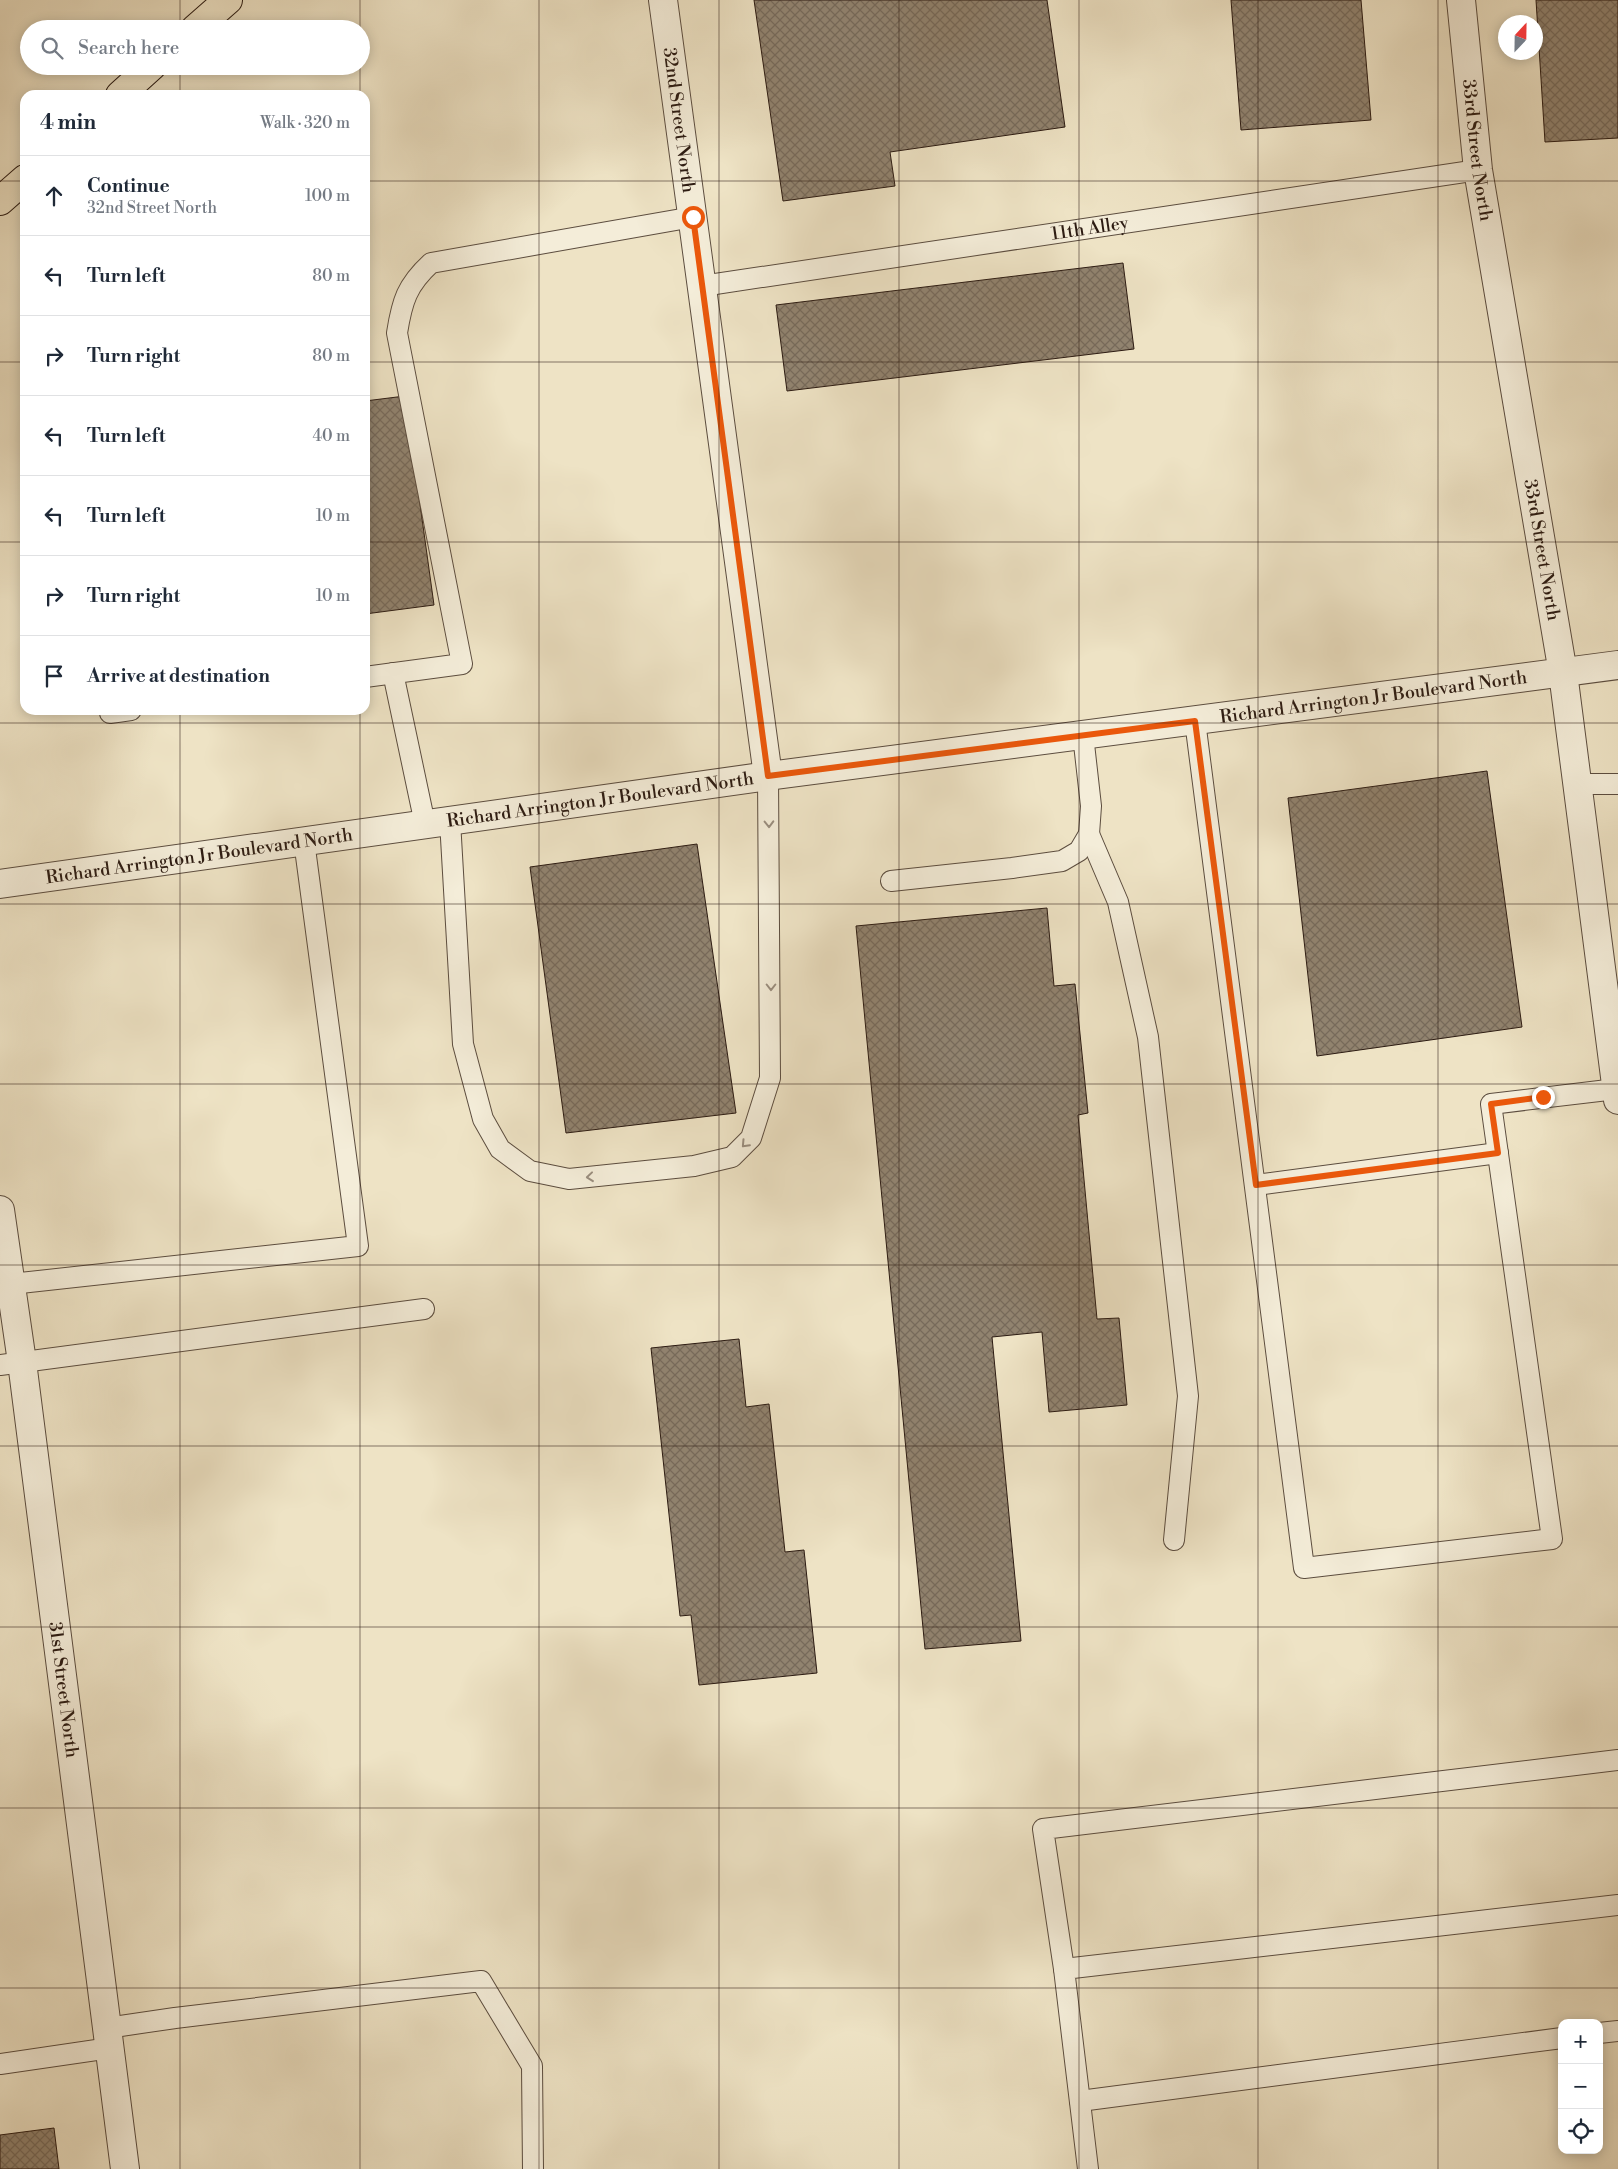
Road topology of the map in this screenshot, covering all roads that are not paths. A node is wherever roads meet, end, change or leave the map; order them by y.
1 (228, 0) edge
2 (663, 0) edge
3 (1461, 0) edge
4 (205, 20) edge
5 (142, 75) edge
6 (126, 90) edge
7 (1478, 170) junction
8 (20, 183) edge
9 (0, 201) edge
10 (693, 217) junction
11 (702, 286) junction
12 (1618, 665) edge
13 (393, 673) junction
14 (1562, 673) junction
15 (370, 676) edge
16 (1195, 721) junction
17 (1083, 735) junction
18 (768, 776) junction
19 (1577, 784) junction
20 (1618, 784) edge
21 (437, 822) junction
22 (1089, 834) junction
23 (304, 841) junction
24 (891, 880) dead end
25 (0, 884) edge
26 (1617, 1094) edge
27 (1498, 1153) junction
28 (1256, 1185) junction
29 (0, 1210) edge
30 (10, 1284) junction
31 (424, 1309) dead end
32 (11, 1364) edge
33 (1174, 1540) dead end
34 (1618, 1760) edge
35 (1618, 1905) edge
36 (1064, 1969) junction
37 (1618, 2031) edge
38 (1603, 2033) edge
39 (109, 2038) junction
40 (1558, 2039) edge
41 (0, 2064) edge
42 (1080, 2100) junction
43 (126, 2169) edge
44 (533, 2169) edge
45 (1088, 2169) edge

1 - 4 highway
2 - 10 street, 32nd Street North
3 - 7 street, 33rd Street North
5 - 6 highway
7 - 11 lane, 11th Alley
7 - 14 street, 33rd Street North
8 - 9 highway
10 - 11 street, 32nd Street North
10 - 13 lane
11 - 18 street, 32nd Street North
12 - 14 street, Richard Arrington Jr Boulevard North
13 - 15 lane
13 - 21 lane
14 - 16 street, Richard Arrington Jr Boulevard North
14 - 19 street, 33rd Street North
16 - 17 street, Richard Arrington Jr Boulevard North
16 - 28 lane
17 - 18 street, Richard Arrington Jr Boulevard North
17 - 22 lane
18 - 21 street, Richard Arrington Jr Boulevard North
18 -> 21 lane
19 - 20 lane
19 - 26 street, 33rd Street North
21 - 23 street, Richard Arrington Jr Boulevard North
22 - 24 lane
22 - 33 lane
23 - 25 street, Richard Arrington Jr Boulevard North
23 - 30 lane
26 - 27 lane
27 - 28 lane
27 - 28 lane
29 - 30 street, 31st Street North
30 - 32 street, 31st Street North
31 - 32 lane
32 - 39 street, 31st Street North
34 - 36 lane
35 - 36 lane
36 - 42 lane
37 - 38 lane
39 - 41 lane
39 - 43 street, 31st Street North
39 - 44 lane
40 - 42 lane
42 - 45 lane

